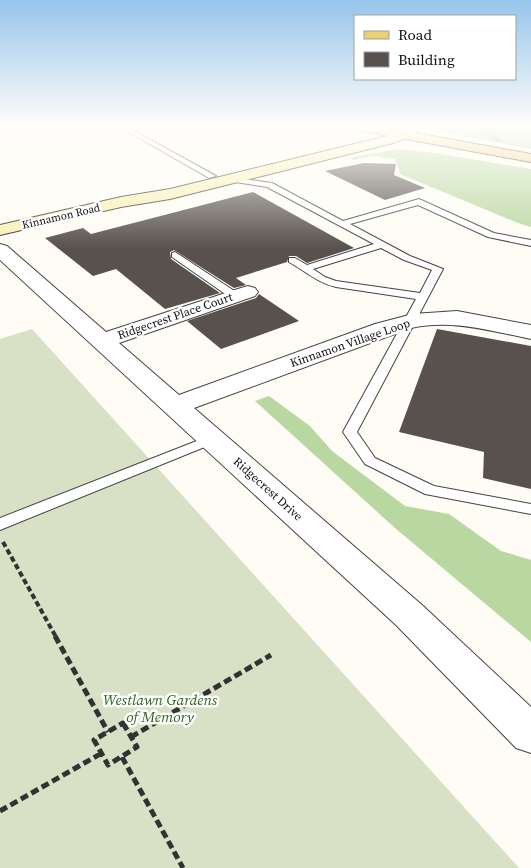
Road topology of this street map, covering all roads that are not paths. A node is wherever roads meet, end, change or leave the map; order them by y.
1 (197, 168) edge
2 (247, 168) edge
3 (307, 168) edge
4 (212, 176) junction
5 (276, 178) junction
6 (121, 202) junction
7 (342, 224) junction
8 (0, 230) edge
9 (531, 243) edge
10 (382, 245) junction
11 (0, 250) edge
12 (175, 255) dead end
13 (292, 260) dead end
14 (306, 268) junction
15 (242, 294) joint
16 (423, 297) junction
17 (408, 322) junction
18 (531, 332) edge
19 (102, 341) junction
20 (174, 406) junction
21 (212, 439) junction
22 (531, 509) edge
23 (0, 524) edge
24 (531, 734) edge

1 - 4 lane
2 - 4 main road, Kinnamon Road
3 - 5 main road, Kinnamon Road
4 - 6 main road, Kinnamon Road
5 - 6 main road, Kinnamon Road
5 - 7 lane
6 - 8 main road, Kinnamon Road
7 - 9 lane
7 - 10 lane
10 - 14 lane
10 - 16 lane
11 - 19 street, Ridgecrest Drive
12 - 15 lane
13 - 14 lane
14 - 16 lane
15 - 19 street, Ridgecrest Place Court
16 - 17 lane
17 - 18 street, Kinnamon Village Loop
17 - 20 street, Kinnamon Village Loop
17 - 22 lane
19 - 20 street, Ridgecrest Drive
20 - 21 street, Ridgecrest Drive
21 - 23 lane
21 - 24 street, Ridgecrest Drive

